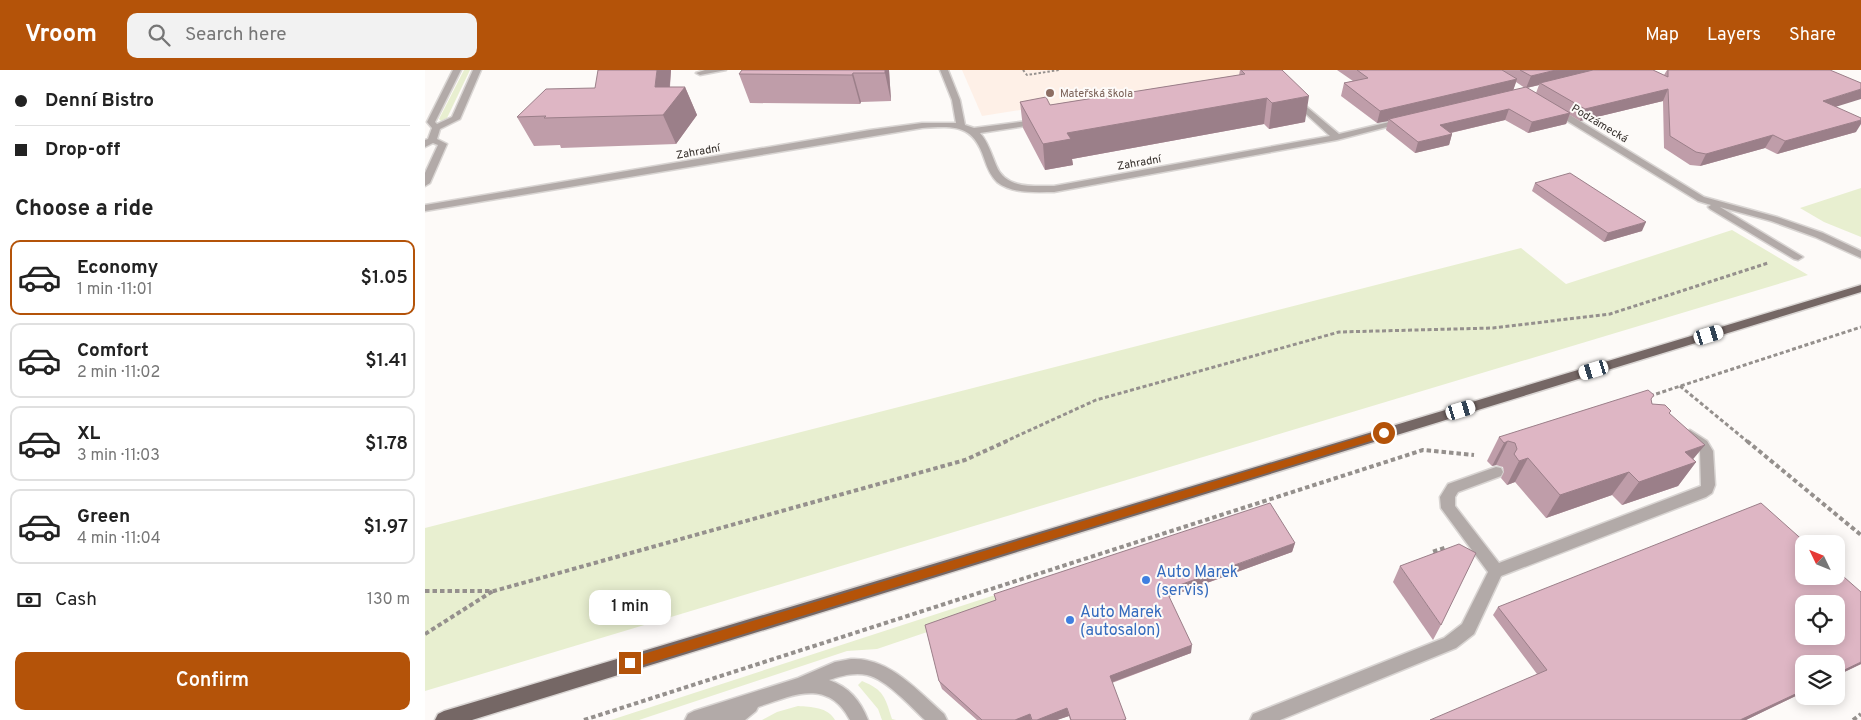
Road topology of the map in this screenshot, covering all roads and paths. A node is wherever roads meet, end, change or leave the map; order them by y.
1 (457, 70) edge
2 (477, 70) edge
3 (722, 70) edge
4 (943, 70) edge
5 (1023, 70) edge
6 (1059, 70) edge
7 (699, 73) dead end
8 (1288, 93) edge
9 (1545, 104) edge
10 (1049, 119) edge
11 (1409, 121) edge
12 (961, 127) junction
13 (436, 128) junction
14 (974, 132) junction
15 (1337, 137) junction
16 (428, 142) edge
17 (425, 184) edge
18 (1701, 199) junction
19 (425, 208) edge
20 (1861, 254) edge
21 (1798, 257) joint
22 (1861, 288) edge
23 (1861, 327) edge
24 (1680, 386) junction
25 (1643, 398) edge
26 (1680, 428) edge
27 (1477, 455) dead end
28 (1496, 472) dead end
29 (1861, 535) edge
30 (1455, 544) edge
31 (1437, 558) edge
32 (1496, 571) junction
33 (425, 591) edge
34 (494, 591) junction
35 (425, 634) edge
36 (795, 686) junction
37 (763, 697) junction
38 (1861, 714) edge
39 (444, 720) edge
40 (584, 720) edge
41 (694, 720) edge
42 (731, 720) edge
43 (859, 720) edge
44 (938, 720) edge
45 (1259, 720) edge
46 (1853, 720) edge

1 - 13 street
2 - 13 street
3 - 7 street
4 - 12 street
5 - 6 path
8 - 15 street
9 - 18 street, Podzámecká
10 - 14 street
11 - 15 street, Zahradní
12 - 14 street, Zahradní
12 - 19 street, Zahradní
13 - 16 street
14 - 15 street, Zahradní
16 - 17 street
18 - 20 street, Podzámecká
18 - 21 street, Podzámecká
21 - 34 path
22 - 39 main road
23 - 24 path
24 - 25 path
24 - 29 path
26 - 32 street
27 - 40 path
28 - 32 street
30 - 31 path
32 - 45 street
33 - 34 path
34 - 35 path
36 - 37 street
36 - 43 street
36 - 44 street
37 - 41 street
37 - 42 street
38 - 46 path

